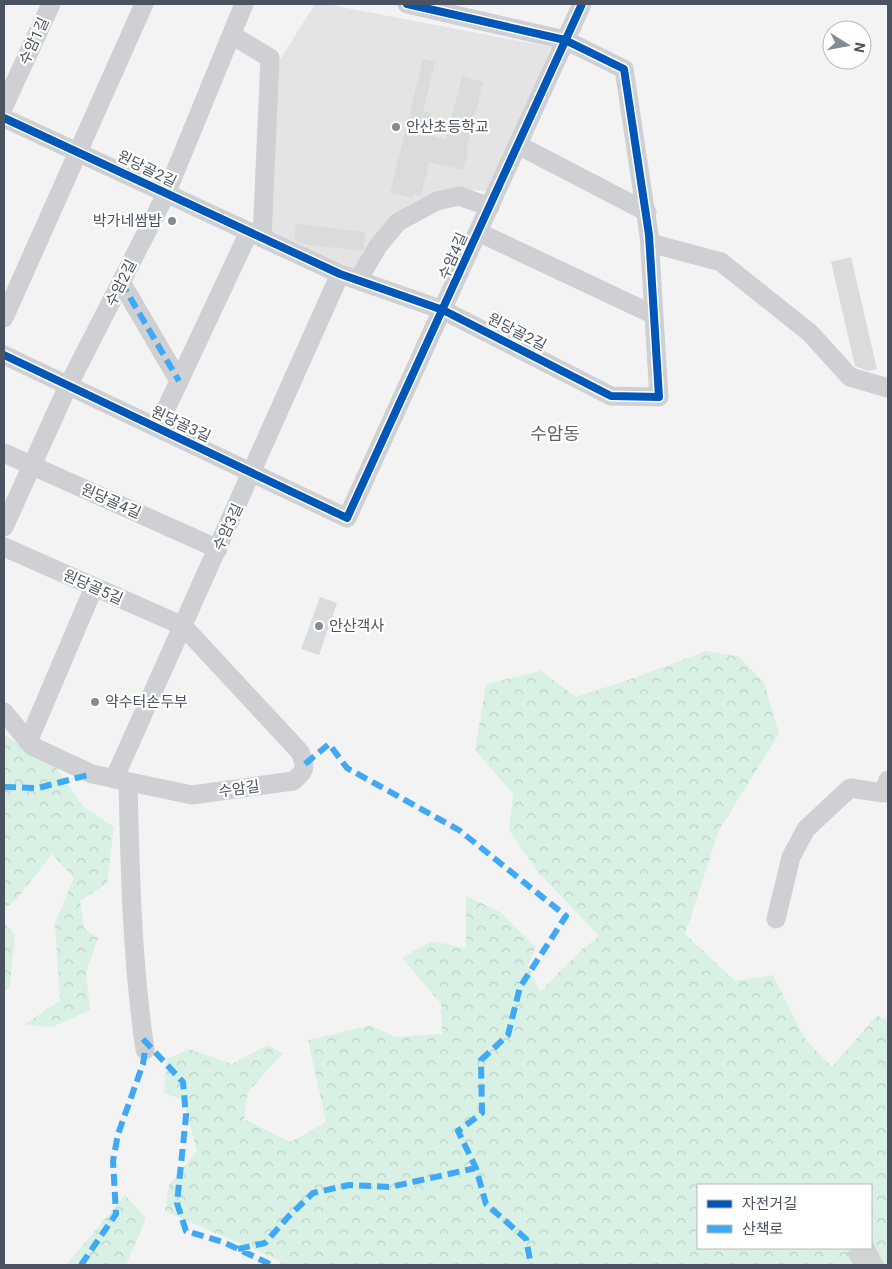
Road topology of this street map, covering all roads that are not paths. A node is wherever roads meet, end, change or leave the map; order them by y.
1 (51, 4) edge
2 (144, 4) edge
3 (244, 4) edge
4 (407, 4) edge
5 (582, 4) edge
6 (232, 35) junction
7 (565, 40) junction
8 (4, 106) edge
9 (4, 118) edge
10 (518, 145) junction
11 (78, 152) junction
12 (166, 194) junction
13 (490, 208) junction
14 (647, 212) junction
15 (478, 232) junction
16 (256, 235) junction
17 (650, 243) junction
18 (340, 274) junction
19 (358, 280) junction
20 (121, 282) junction
21 (443, 310) junction
22 (654, 315) junction
23 (4, 318) edge
24 (4, 355) edge
25 (179, 381) junction
26 (68, 386) junction
27 (888, 388) edge
28 (157, 428) junction
29 (4, 453) edge
30 (32, 466) junction
31 (252, 473) junction
32 (347, 518) joint
33 (4, 527) edge
34 (4, 548) edge
35 (218, 549) junction
36 (94, 587) junction
37 (183, 626) junction
38 (4, 712) edge
39 (28, 742) junction
40 (888, 780) edge
41 (121, 781) junction
42 (776, 919) dead end
43 (145, 1050) dead end

1 - 8 street, 수암1길
2 - 11 street
3 - 6 street, 수암2길
4 - 7 street
5 - 7 street, 수암4길
6 - 12 street, 수암2길
6 - 16 street
7 - 10 street, 수암4길
7 - 14 street, 원당골2길
9 - 11 street, 원당골2길
10 - 13 street, 수암4길
10 - 14 street
11 - 12 street, 원당골2길
11 - 23 street
12 - 16 street, 원당골2길
12 - 20 street, 수암2길
13 - 15 street, 수암4길
13 - 19 street
14 - 17 street, 원당골2길
15 - 21 street, 수암4길
15 - 22 street
16 - 18 street, 원당골2길
16 - 25 street
17 - 22 street, 원당골2길
17 - 27 street
18 - 19 street, 원당골2길
18 - 31 street, 수암3길
19 - 21 street, 원당골2길
20 - 25 street
20 - 26 street, 수암2길
21 - 22 street, 원당골2길
21 - 32 street, 수암4길
24 - 26 street, 원당골3길
25 - 28 street
26 - 28 street, 원당골3길
26 - 30 street, 수암2길
28 - 31 street, 원당골3길
29 - 30 street, 원당골4길
30 - 33 street, 수암2길
30 - 35 street, 원당골4길
31 - 32 street, 원당골3길
31 - 35 street, 수암3길
34 - 36 street, 원당골5길
35 - 37 street, 수암3길
36 - 37 street, 원당골5길
36 - 39 street
37 - 41 street, 수암3길
37 - 41 street, 수암길
38 - 39 street, 수암길
39 - 41 street, 수암길
40 - 42 street
41 - 43 street

